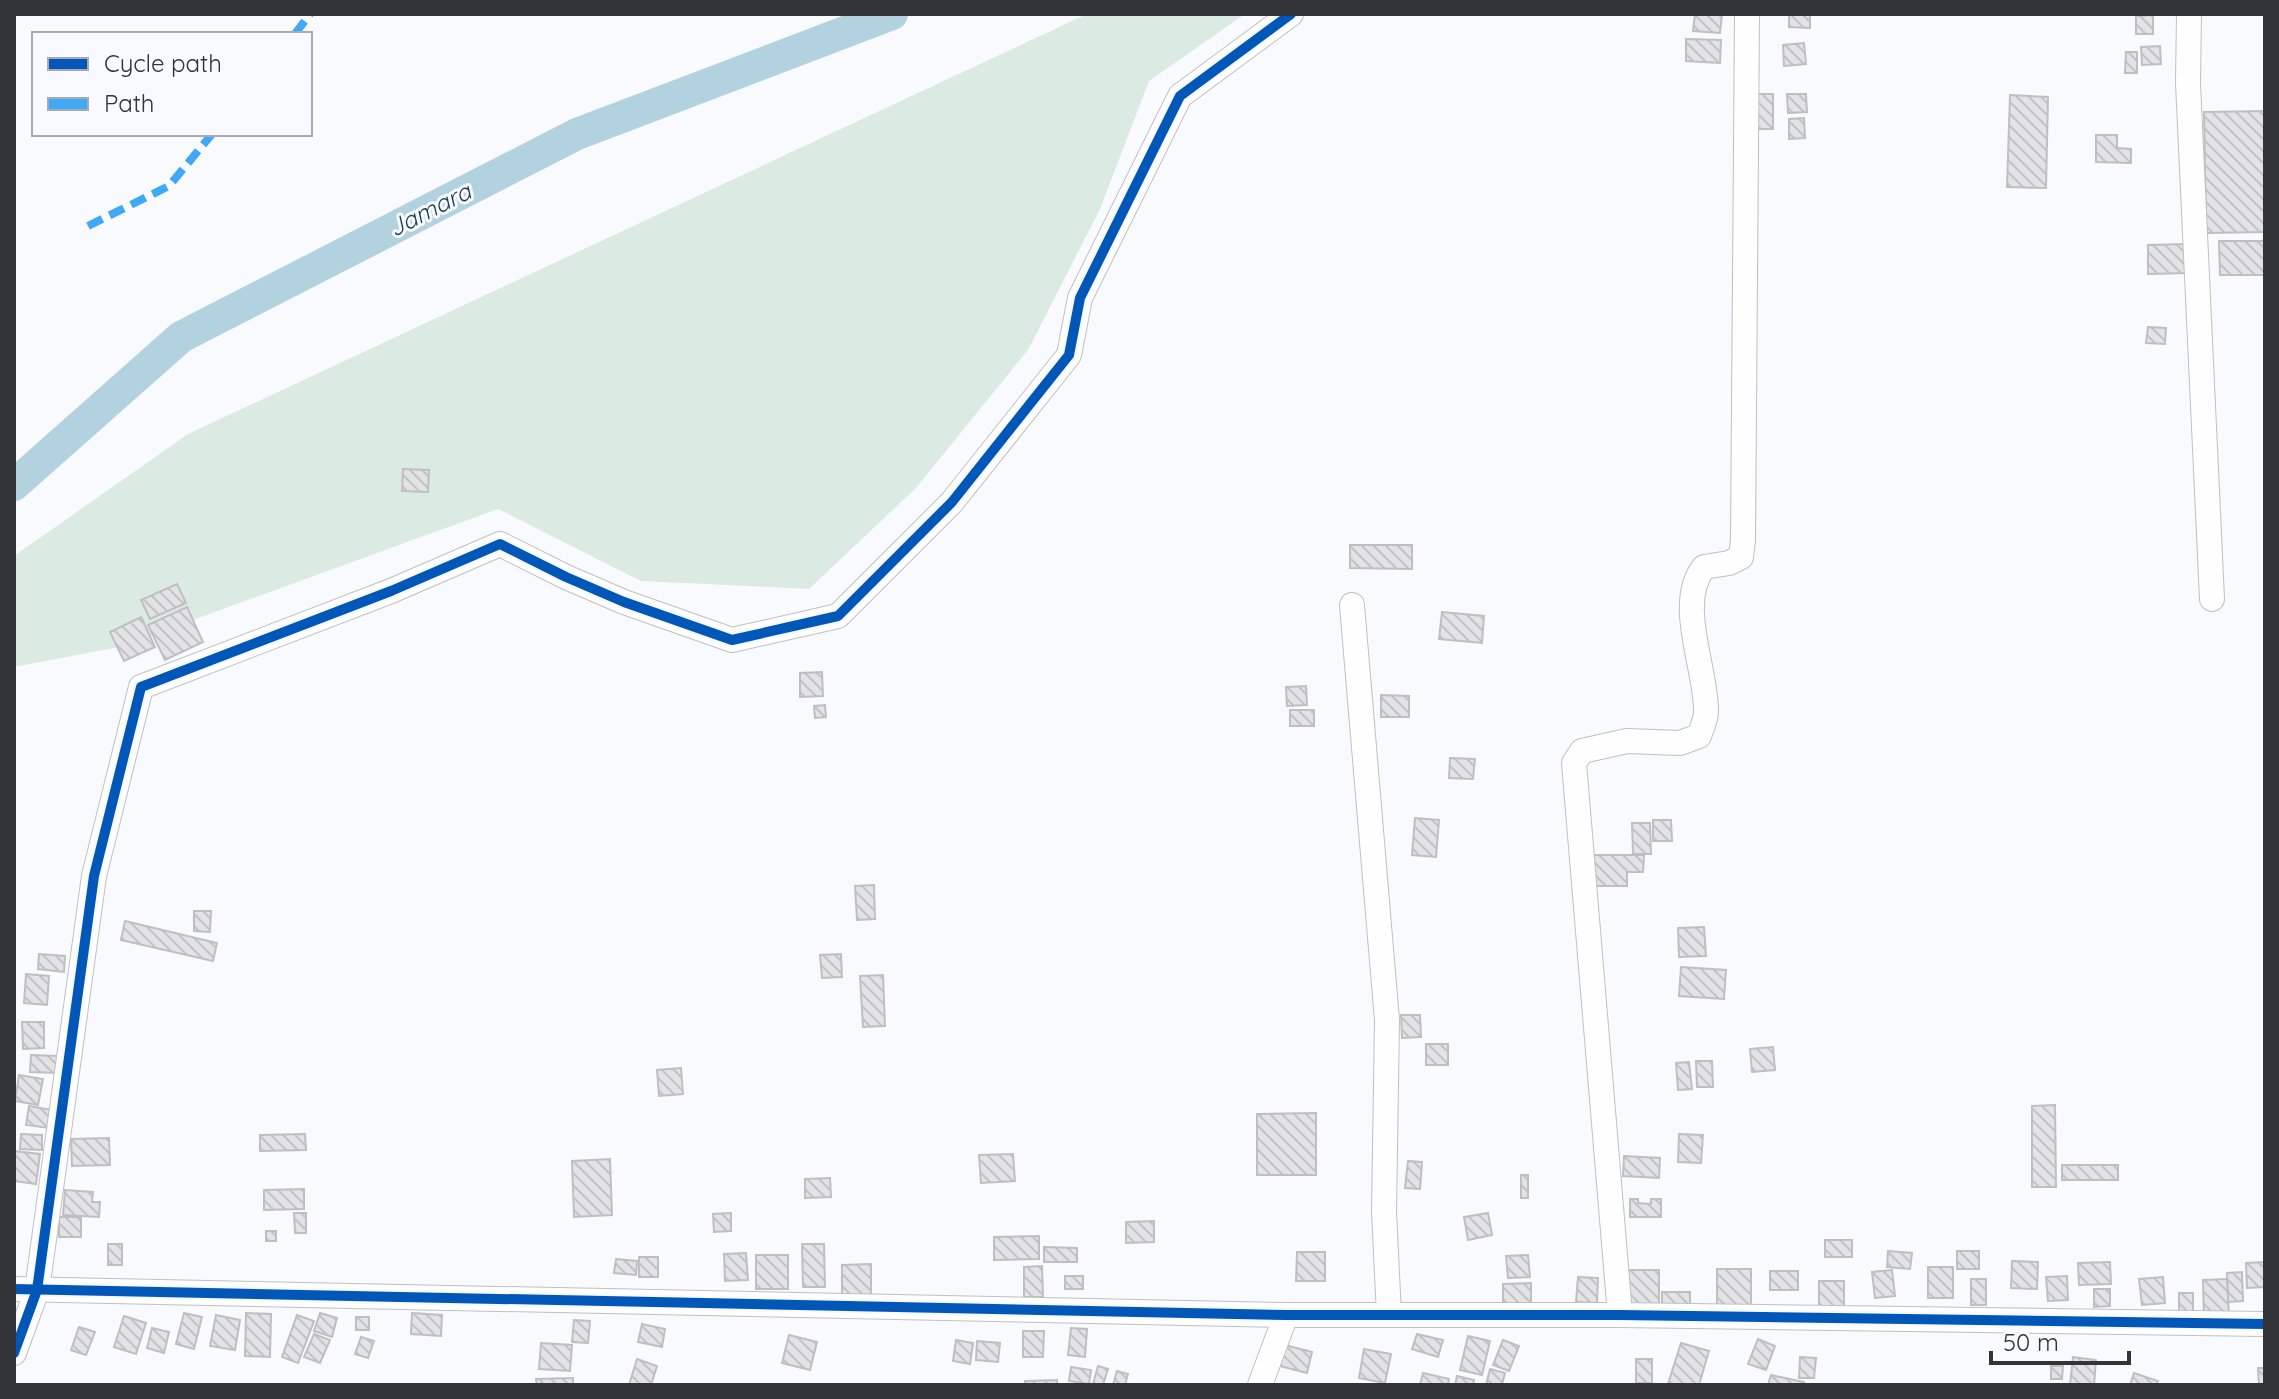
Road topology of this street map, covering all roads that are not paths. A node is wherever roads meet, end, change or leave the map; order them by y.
1 (1291, 14) edge
2 (1747, 14) edge
3 (2189, 14) edge
4 (2212, 599) dead end
5 (1352, 605) dead end
6 (25, 1290) edge
7 (1286, 1315) junction
8 (1389, 1315) junction
9 (1620, 1315) junction
10 (2265, 1324) edge
11 (14, 1353) edge
12 (1260, 1385) edge

1 - 6 street
2 - 9 street
3 - 4 street
5 - 8 street
6 - 7 street
6 - 11 street
7 - 8 street
7 - 12 street
8 - 9 street
9 - 10 street

